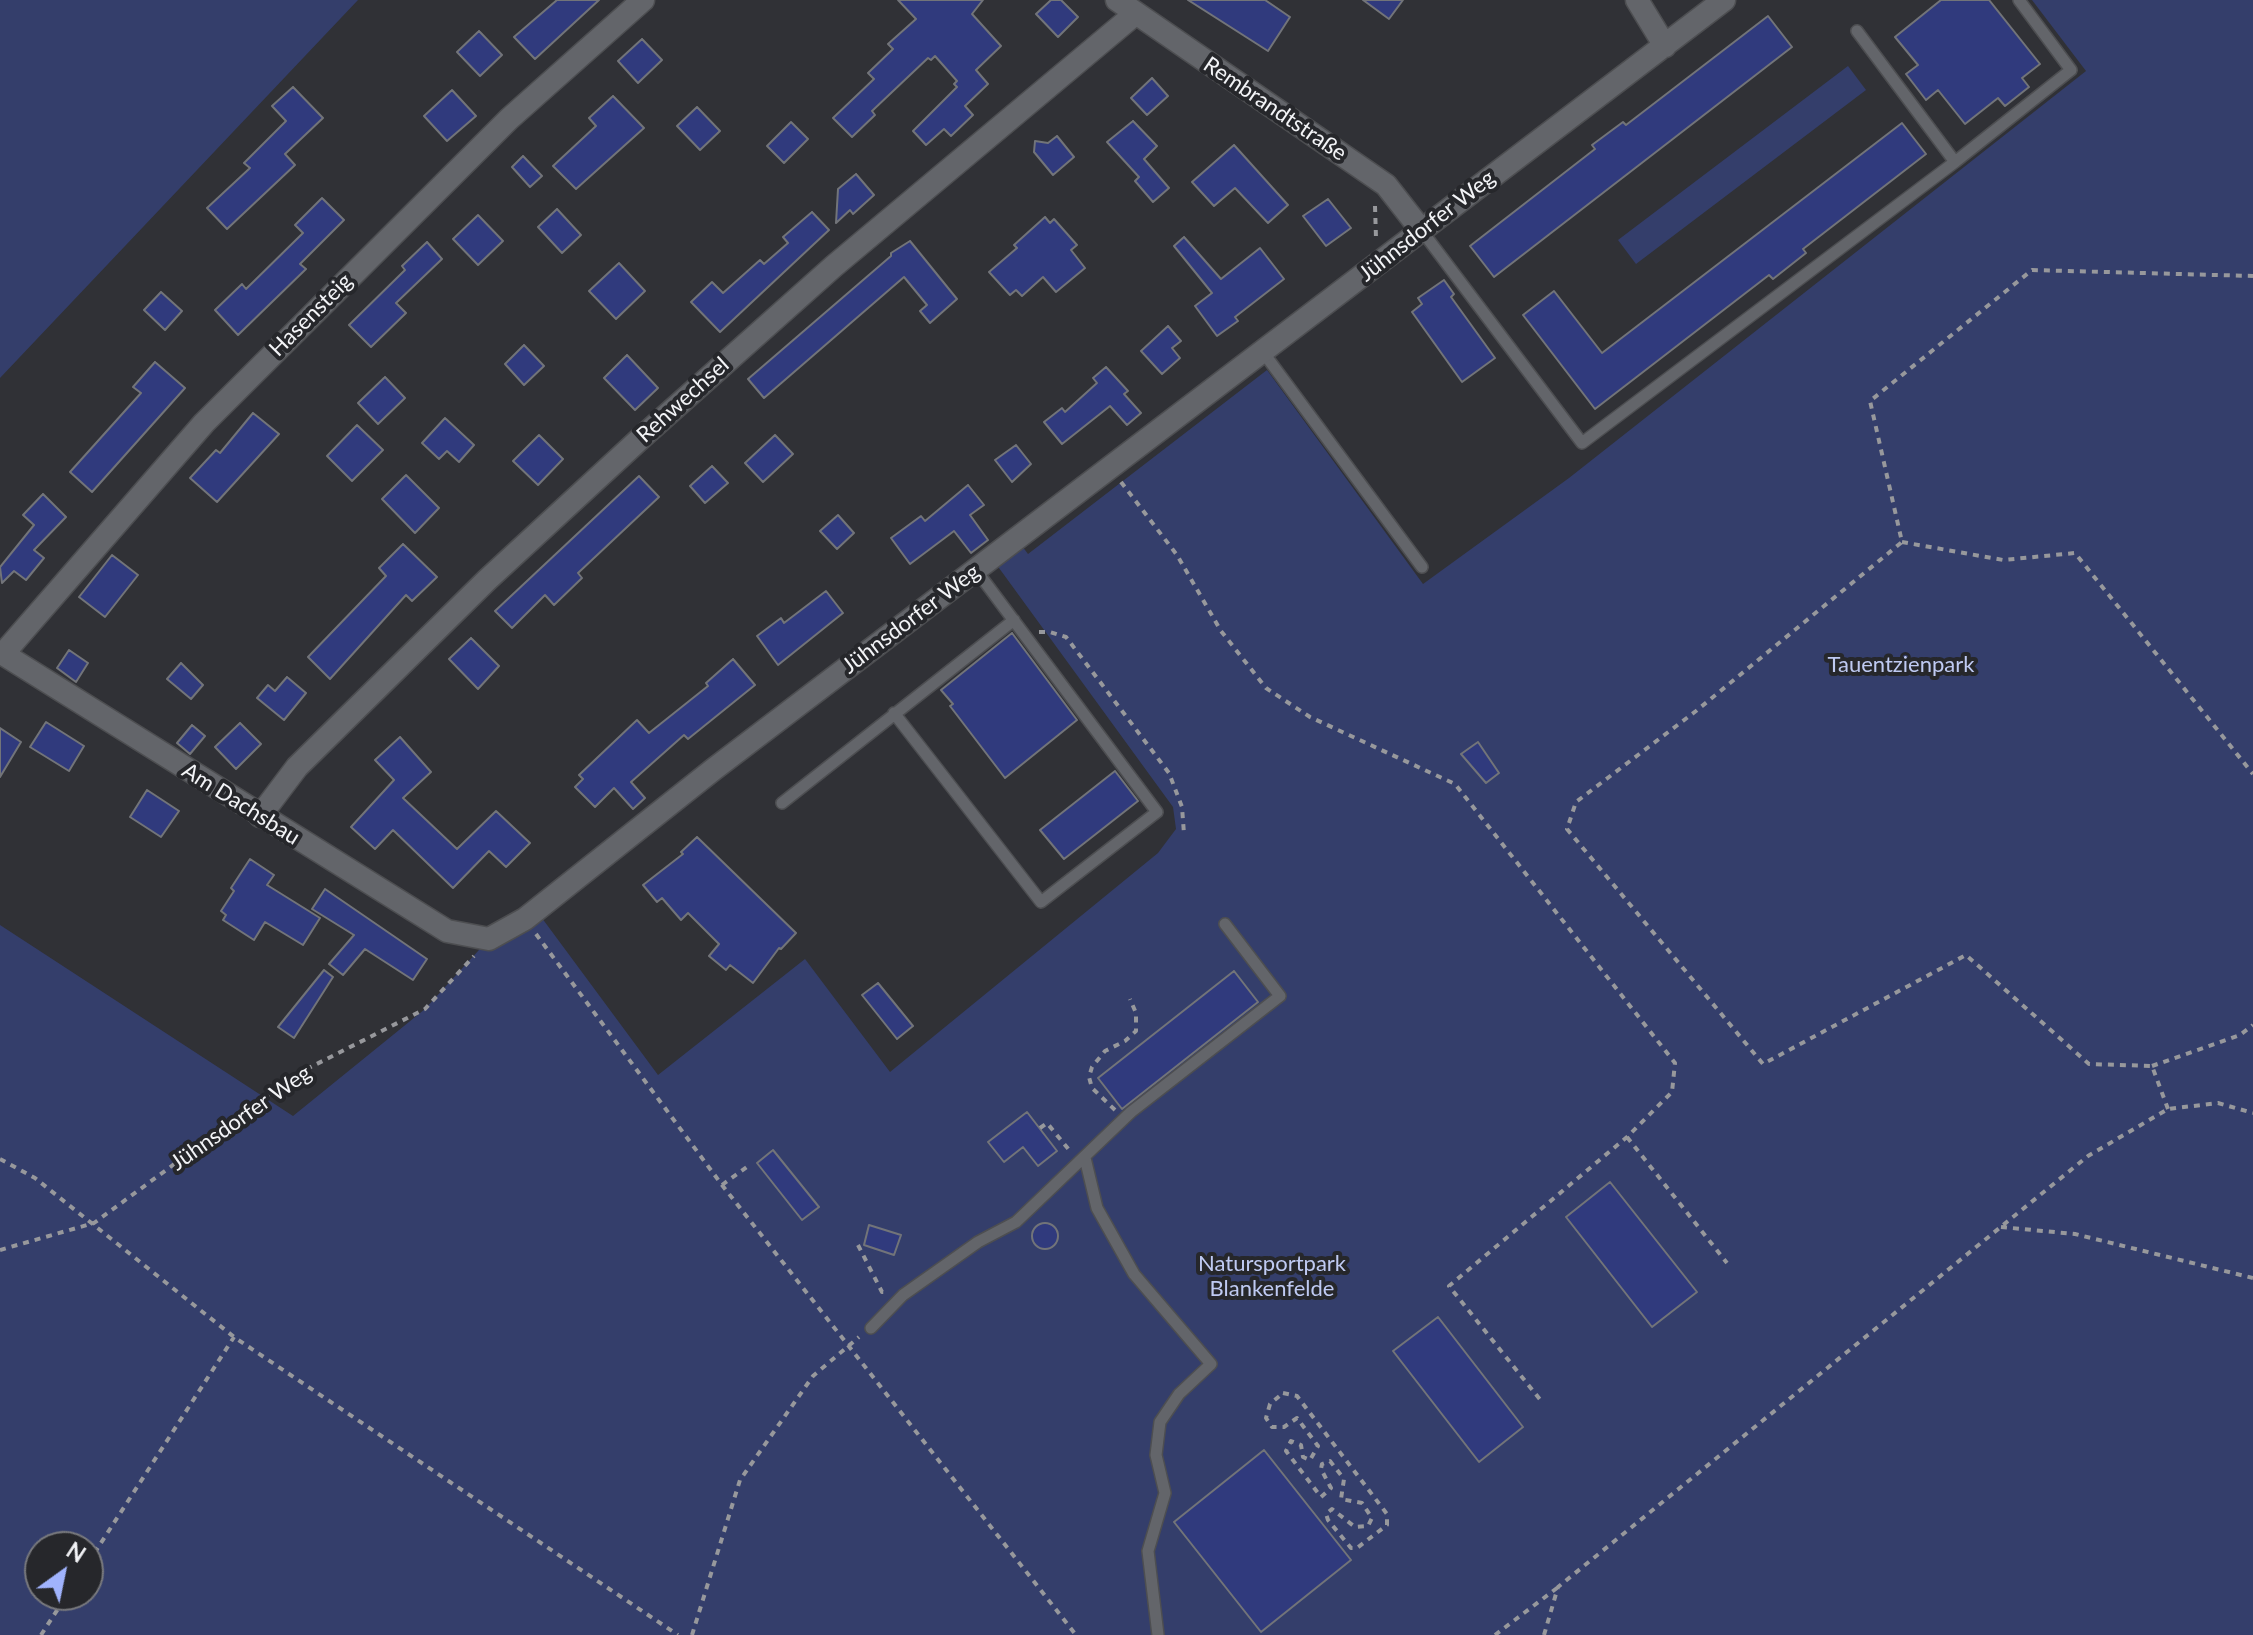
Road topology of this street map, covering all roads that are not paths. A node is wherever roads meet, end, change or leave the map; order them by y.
1 (643, 0) edge
2 (1637, 0) edge
3 (1724, 0) edge
4 (2019, 0) edge
5 (1126, 7) edge
6 (1857, 31) dead end
7 (1665, 46) junction
8 (1955, 162) junction
9 (1422, 231) junction
10 (1263, 352) junction
11 (1422, 567) dead end
12 (976, 570) junction
13 (1014, 620) junction
14 (1, 653) edge
15 (894, 713) junction
16 (782, 803) dead end
17 (260, 816) junction
18 (1225, 924) dead end
19 (489, 939) joint
20 (1082, 1160) junction
21 (871, 1328) road end
22 (1158, 1635) edge

1 - 14 street, Hasensteig
2 - 7 street
3 - 7 street, Jühnsdorfer Weg
4 - 8 lane
5 - 9 street, Rembrandtstraße
5 - 17 street, Rehwechsel
6 - 8 lane
7 - 9 street, Jühnsdorfer Weg
8 - 9 lane
9 - 10 street, Jühnsdorfer Weg
10 - 11 lane
10 - 12 street, Jühnsdorfer Weg
12 - 13 lane
12 - 19 street, Jühnsdorfer Weg
13 - 15 lane
13 - 15 lane
14 - 17 street, Am Dachsbau
15 - 16 lane
17 - 19 street, Am Dachsbau
18 - 20 lane
20 - 21 lane
20 - 22 lane

